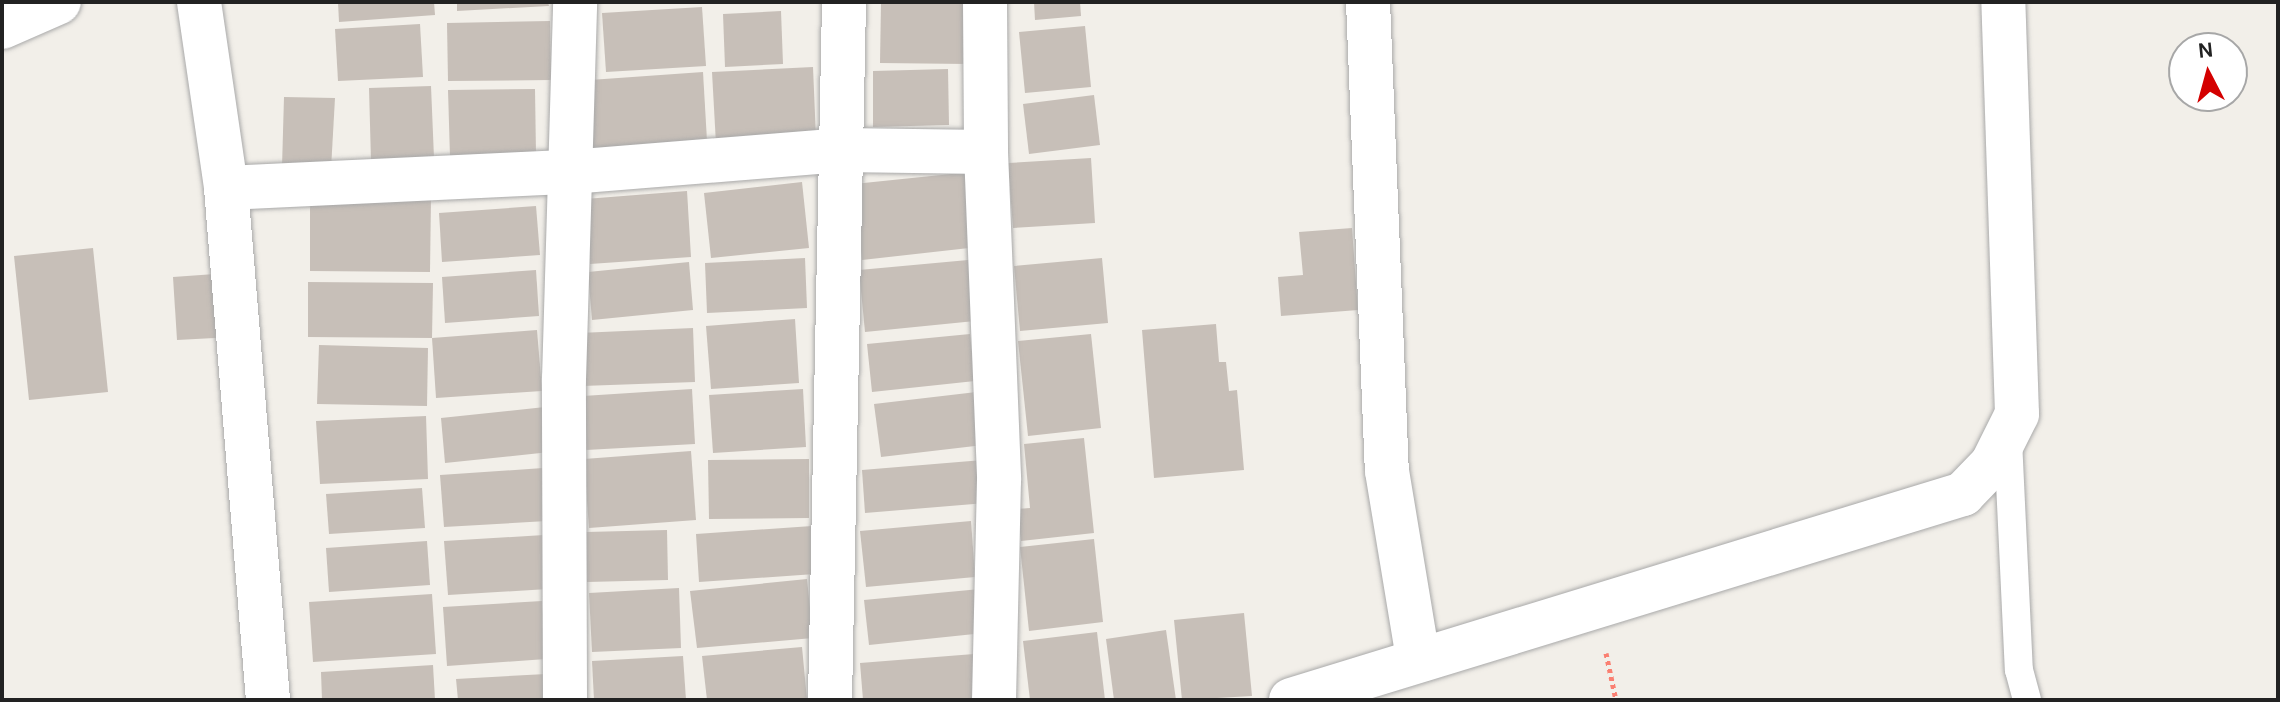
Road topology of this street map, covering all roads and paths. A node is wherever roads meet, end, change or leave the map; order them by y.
1 (59, 2) edge
2 (199, 2) edge
3 (575, 2) edge
4 (844, 2) edge
5 (985, 2) edge
6 (1368, 2) edge
7 (2003, 2) edge
8 (2, 27) edge
9 (841, 150) junction
10 (986, 152) junction
11 (570, 172) junction
12 (226, 188) junction
13 (2008, 439) junction
14 (1418, 658) junction
15 (268, 700) edge
16 (565, 700) edge
17 (830, 700) edge
18 (994, 700) edge
19 (1291, 700) edge
20 (2027, 700) edge

1 - 8 street
2 - 12 street
3 - 11 street
4 - 9 street
5 - 10 street
6 - 14 street
7 - 13 street
9 - 10 street
9 - 11 street
9 - 17 street
10 - 18 street
11 - 12 street
11 - 16 street
12 - 15 street
13 - 14 street
13 - 20 lane
14 - 19 street

